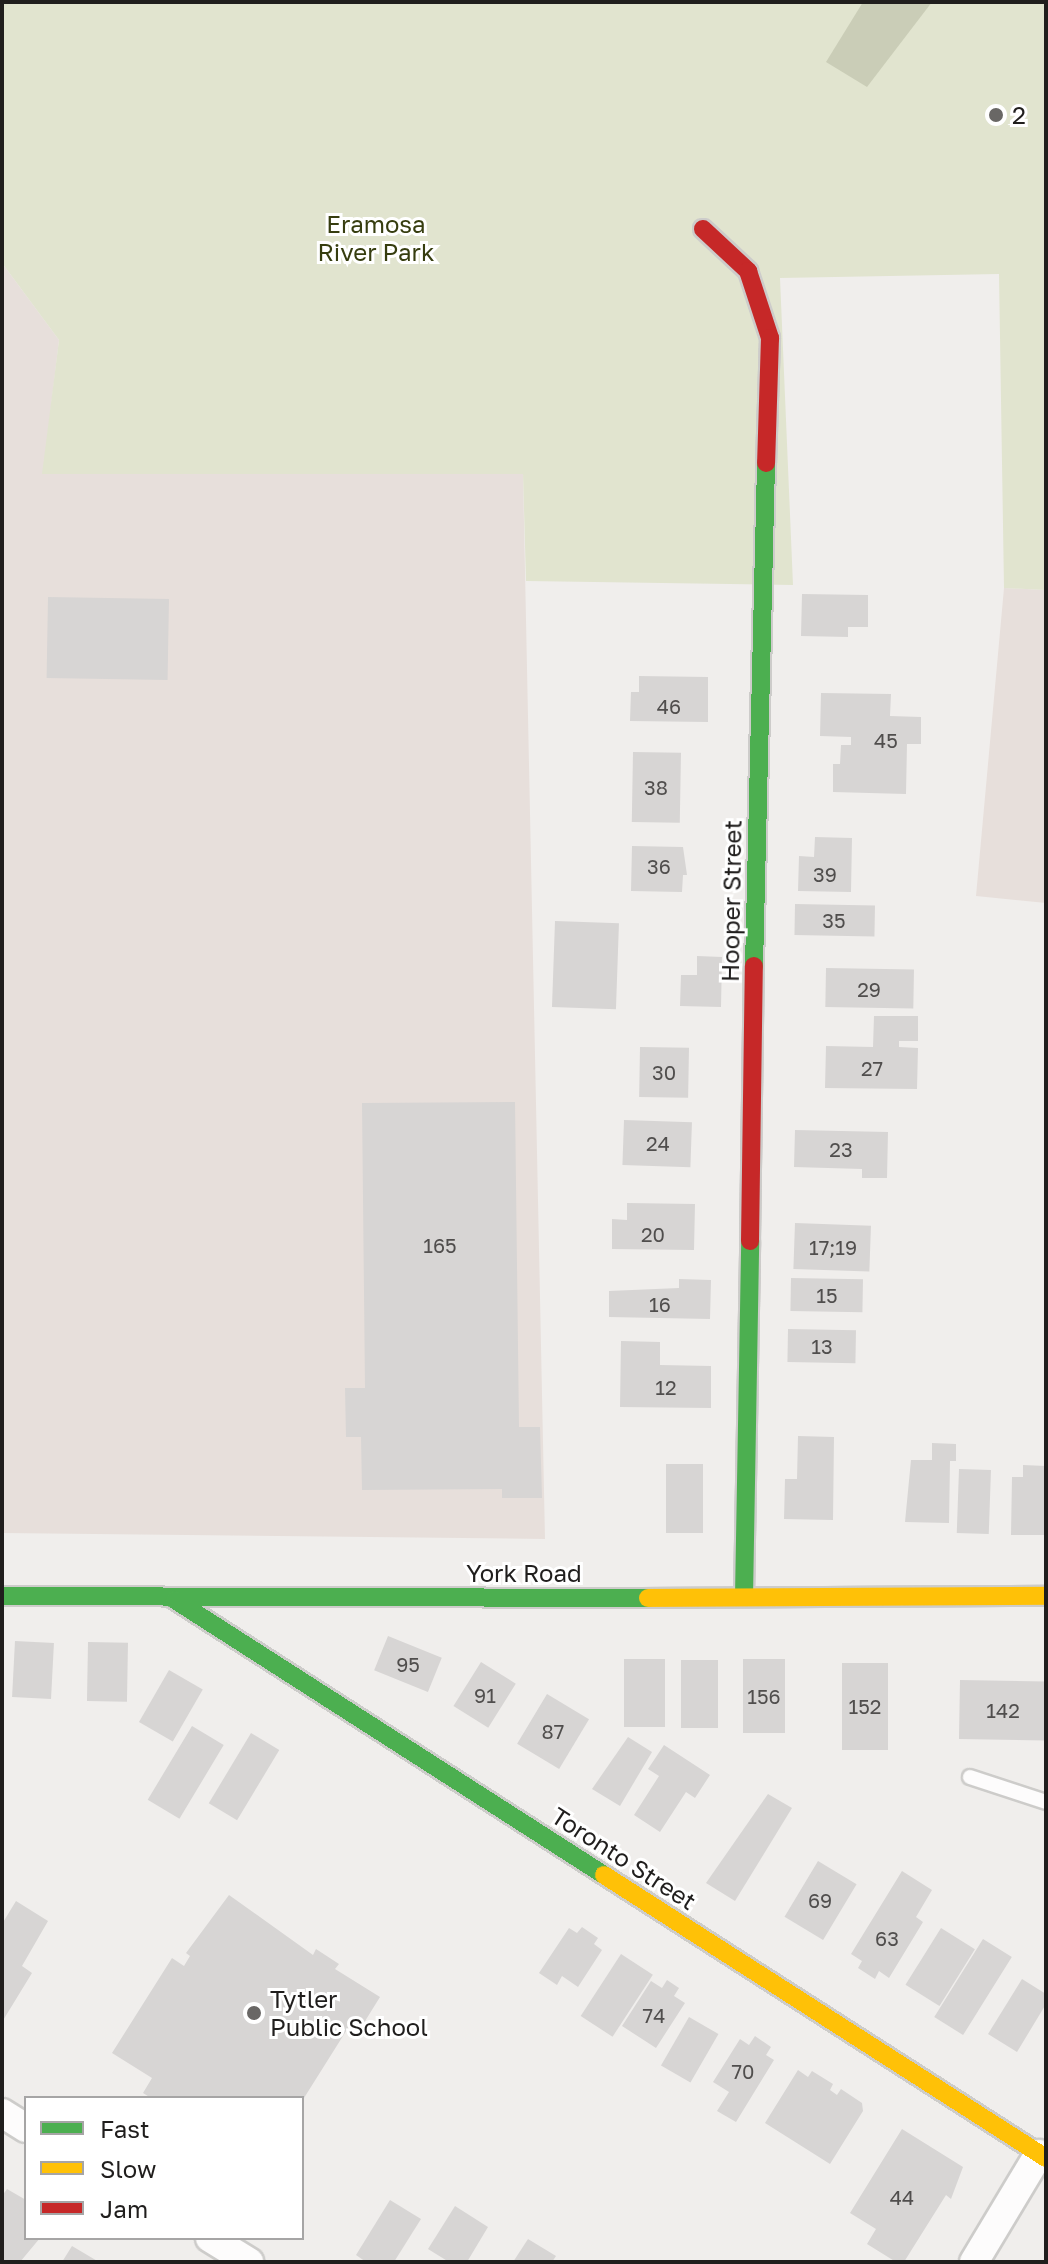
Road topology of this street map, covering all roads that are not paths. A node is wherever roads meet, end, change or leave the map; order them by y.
1 (703, 229) dead end
2 (2, 1596) edge
3 (1046, 1596) edge
4 (744, 1597) junction
5 (175, 1600) junction
6 (970, 1777) dead end
7 (1046, 1802) edge
8 (2, 2113) edge
9 (24, 2127) edge
10 (1042, 2156) edge
11 (216, 2249) edge
12 (249, 2262) edge
13 (974, 2262) edge

1 - 4 street, Hooper Street
2 - 5 street, York Road
3 - 4 street, York Road
4 - 5 street, York Road
5 - 10 street, Toronto Street
6 - 7 lane
8 - 9 street
10 - 13 street
11 - 12 street

